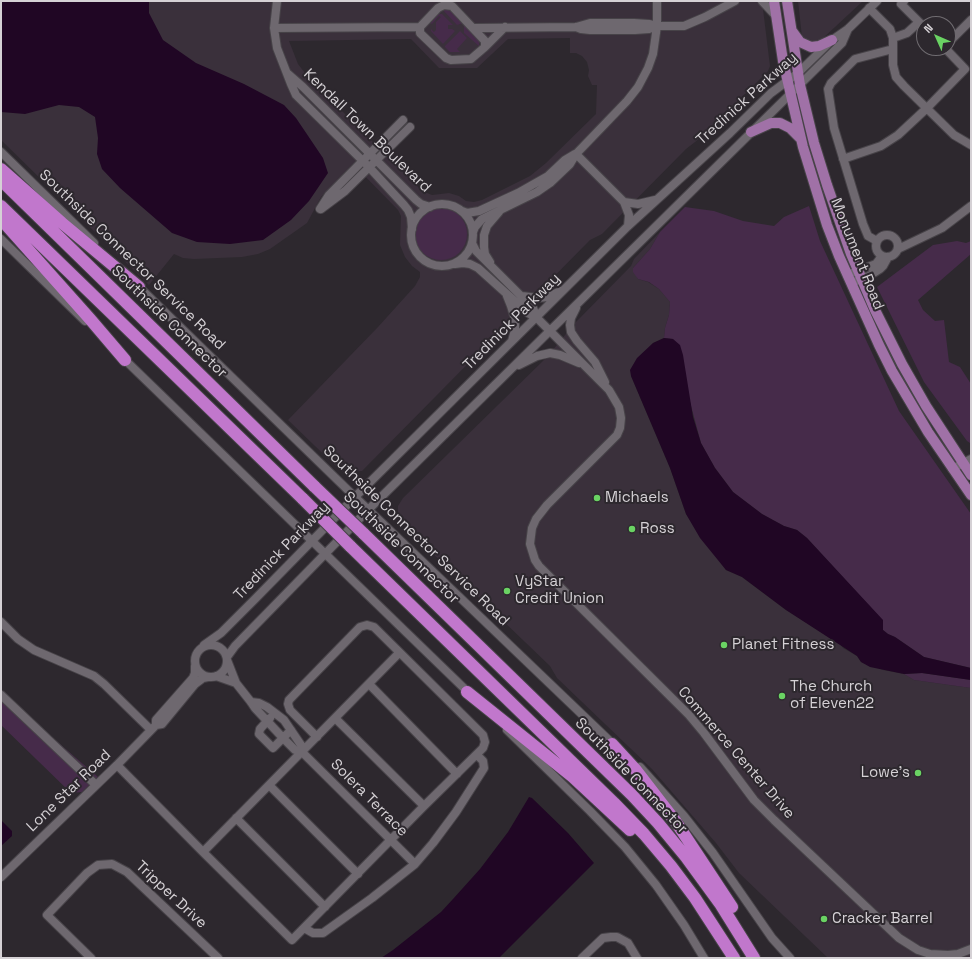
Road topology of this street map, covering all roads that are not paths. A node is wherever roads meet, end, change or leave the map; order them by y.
1 (276, 1) edge
2 (657, 1) edge
3 (735, 1) edge
4 (762, 1) edge
5 (774, 1) edge
6 (787, 1) edge
7 (877, 1) edge
8 (904, 1) edge
9 (444, 3) edge
10 (869, 8) junction
11 (776, 16) junction
12 (916, 18) edge
13 (971, 20) edge
14 (657, 26) junction
15 (420, 27) junction
16 (505, 27) junction
17 (916, 27) edge
18 (274, 28) junction
19 (473, 28) junction
20 (848, 29) junction
21 (790, 30) junction
22 (956, 35) edge
23 (893, 38) junction
24 (832, 40) junction
25 (485, 47) junction
26 (893, 49) junction
27 (953, 56) edge
28 (286, 73) junction
29 (798, 73) junction
30 (787, 80) junction
31 (800, 84) junction
32 (790, 93) junction
33 (927, 108) junction
34 (403, 120) dead end
35 (410, 127) dead end
36 (751, 132) junction
37 (801, 139) junction
38 (971, 145) edge
39 (1, 152) edge
40 (370, 153) junction
41 (576, 154) junction
42 (843, 159) junction
43 (376, 160) junction
44 (362, 161) junction
45 (369, 167) junction
46 (1, 169) edge
47 (1, 180) edge
48 (657, 199) junction
49 (624, 202) junction
50 (1, 206) edge
51 (971, 206) edge
52 (430, 207) junction
53 (504, 209) junction
54 (461, 211) junction
55 (1, 218) edge
56 (628, 226) junction
57 (412, 229) junction
58 (473, 232) junction
59 (1, 239) edge
60 (877, 241) junction
61 (472, 243) junction
62 (898, 249) junction
63 (885, 256) junction
64 (454, 264) junction
65 (492, 266) junction
66 (860, 275) junction
67 (849, 279) junction
68 (139, 286) junction
69 (565, 289) junction
70 (504, 292) junction
71 (522, 296) junction
72 (578, 303) junction
73 (537, 318) junction
74 (550, 331) junction
75 (511, 343) junction
76 (125, 360) junction
77 (583, 364) junction
78 (512, 368) junction
79 (609, 390) junction
80 (967, 461) edge
81 (952, 469) junction
82 (971, 475) edge
83 (971, 495) edge
84 (355, 497) junction
85 (368, 510) junction
86 (312, 542) junction
87 (325, 554) junction
88 (1, 622) edge
89 (204, 645) junction
90 (399, 653) junction
91 (227, 658) junction
92 (195, 666) junction
93 (216, 676) junction
94 (208, 677) junction
95 (236, 683) junction
96 (369, 684) junction
97 (468, 692) junction
98 (1, 695) edge
99 (251, 702) junction
100 (276, 713) junction
101 (335, 718) junction
102 (265, 723) junction
103 (153, 727) junction
104 (291, 730) junction
105 (317, 737) junction
106 (281, 740) junction
107 (612, 744) junction
108 (302, 752) junction
109 (476, 755) junction
110 (117, 765) junction
111 (457, 774) junction
112 (96, 785) junction
113 (269, 786) junction
114 (424, 806) junction
115 (236, 818) junction
116 (391, 840) junction
117 (203, 852) junction
118 (415, 864) junction
119 (358, 874) junction
120 (1, 877) edge
121 (325, 907) junction
122 (304, 928) junction
123 (971, 949) edge
124 (91, 958) edge
125 (218, 958) edge
126 (582, 958) edge
127 (637, 958) edge
128 (704, 958) edge
129 (733, 958) edge
130 (756, 958) edge
131 (790, 958) edge

1 - 18 street, Kendall Town Boulevard
2 - 14 street
3 - 14 street
4 - 11 street
5 - 11 main road, Monument Road
6 - 21 main road, Monument Road
7 - 10 street, Tredinick Parkway
8 - 12 street
9 - 15 street
9 - 19 street
10 - 20 street, Tredinick Parkway
10 - 23 street
11 - 30 main road, Monument Road
13 - 22 street
14 - 16 street
14 - 41 street
15 - 18 street
15 - 25 street
16 - 19 street
16 - 25 street
17 - 23 street
18 - 28 street, Kendall Town Boulevard
19 - 25 street
20 - 24 street, Tredinick Parkway
20 - 31 street, Tredinick Parkway
21 - 24 main road
21 - 29 main road, Monument Road
23 - 26 street
24 - 29 street, Tredinick Parkway
26 - 33 street
26 - 42 street
27 - 33 street
28 - 40 street, Kendall Town Boulevard
28 - 44 street, Kendall Town Boulevard
29 - 30 street, Tredinick Parkway
29 - 31 main road, Monument Road
30 - 32 main road, Monument Road
30 - 48 street, Tredinick Parkway
31 - 32 street, Tredinick Parkway
31 - 66 main road, Monument Road
32 - 36 street, Tredinick Parkway
32 - 37 main road, Monument Road
33 - 38 street
33 - 42 street
34 - 40 street
35 - 43 street
36 - 37 main road
36 - 72 street, Tredinick Parkway
37 - 67 main road, Monument Road
39 - 68 street, Southside Connector Service Road
40 - 43 street, Kendall Town Boulevard
40 - 44 street
41 - 49 street
41 - 53 street
41 - 54 street
42 - 60 street
43 - 45 street
43 - 52 street, Kendall Town Boulevard
44 - 45 street, Kendall Town Boulevard
44 - 45 street
45 - 57 street, Kendall Town Boulevard
46 - 68 highway
47 - 130 highway, Southside Connector, bridge
48 - 49 street
48 - 56 street, Tredinick Parkway
49 - 56 street
50 - 129 highway, Southside Connector, bridge
51 - 62 street
52 - 54 street
52 - 57 street
53 - 58 street
53 - 65 street
54 - 58 street
55 - 76 highway
56 - 69 street, Tredinick Parkway
57 - 64 street
58 - 61 street
59 - 76 street
60 - 62 street
60 - 63 street
61 - 64 street
61 - 65 street, Commerce Center Drive
62 - 63 street
63 - 66 street
64 - 70 street, Commerce Center Drive
65 - 71 street, Commerce Center Drive
66 - 67 street
66 - 80 main road, Monument Road
67 - 81 main road, Monument Road
68 - 84 street, Southside Connector Service Road
69 - 71 street
69 - 73 street, Tredinick Parkway
70 - 73 street, Commerce Center Drive
70 - 75 street
71 - 73 street, Commerce Center Drive
72 - 74 street, Tredinick Parkway
72 - 79 street
73 - 74 street, Commerce Center Drive
73 - 75 street, Tredinick Parkway
74 - 77 street, Commerce Center Drive
74 - 78 street, Tredinick Parkway
75 - 84 street, Tredinick Parkway
76 - 86 street
77 - 78 street
77 - 79 street, Commerce Center Drive
78 - 85 street, Tredinick Parkway
79 - 123 street, Commerce Center Drive
80 - 81 street
80 - 82 main road, Monument Road
81 - 83 main road, Monument Road
84 - 85 street, Southside Connector Service Road
84 - 86 street, Tredinick Parkway
85 - 87 street, Tredinick Parkway
85 - 107 street, Southside Connector Service Road
86 - 87 street
86 - 89 street, Tredinick Parkway
87 - 91 street, Tredinick Parkway
87 - 97 street
88 - 103 street
89 - 91 street
89 - 92 street
90 - 96 street
90 - 105 street
90 - 109 street
91 - 93 street
91 - 95 street, Solera Terrace
92 - 94 street
92 - 103 street, Lone Star Road
93 - 94 street
93 - 95 street
94 - 103 street, Lone Star Road
95 - 99 street, Solera Terrace
96 - 101 street
96 - 111 street
97 - 128 street
97 - 129 highway
98 - 112 street
99 - 100 street, Solera Terrace
99 - 102 street, Solera Terrace
100 - 102 street
100 - 104 street, Solera Terrace
101 - 105 street
101 - 114 street
102 - 106 street, Solera Terrace
102 - 106 street
103 - 110 street, Lone Star Road
104 - 106 street
104 - 108 street, Solera Terrace
105 - 108 street
106 - 108 street, Solera Terrace
107 - 130 highway
107 - 131 street, Southside Connector Service Road
108 - 113 street
108 - 116 street, Solera Terrace
109 - 111 street
109 - 118 street
110 - 112 street, Lone Star Road
110 - 117 street
111 - 114 street
112 - 120 street, Lone Star Road
113 - 115 street
113 - 119 street
114 - 116 street
115 - 117 street
115 - 121 street
116 - 118 street, Solera Terrace
116 - 119 street
117 - 122 street
118 - 122 street
119 - 121 street
121 - 122 street
124 - 125 street, Tripper Drive
126 - 127 street

